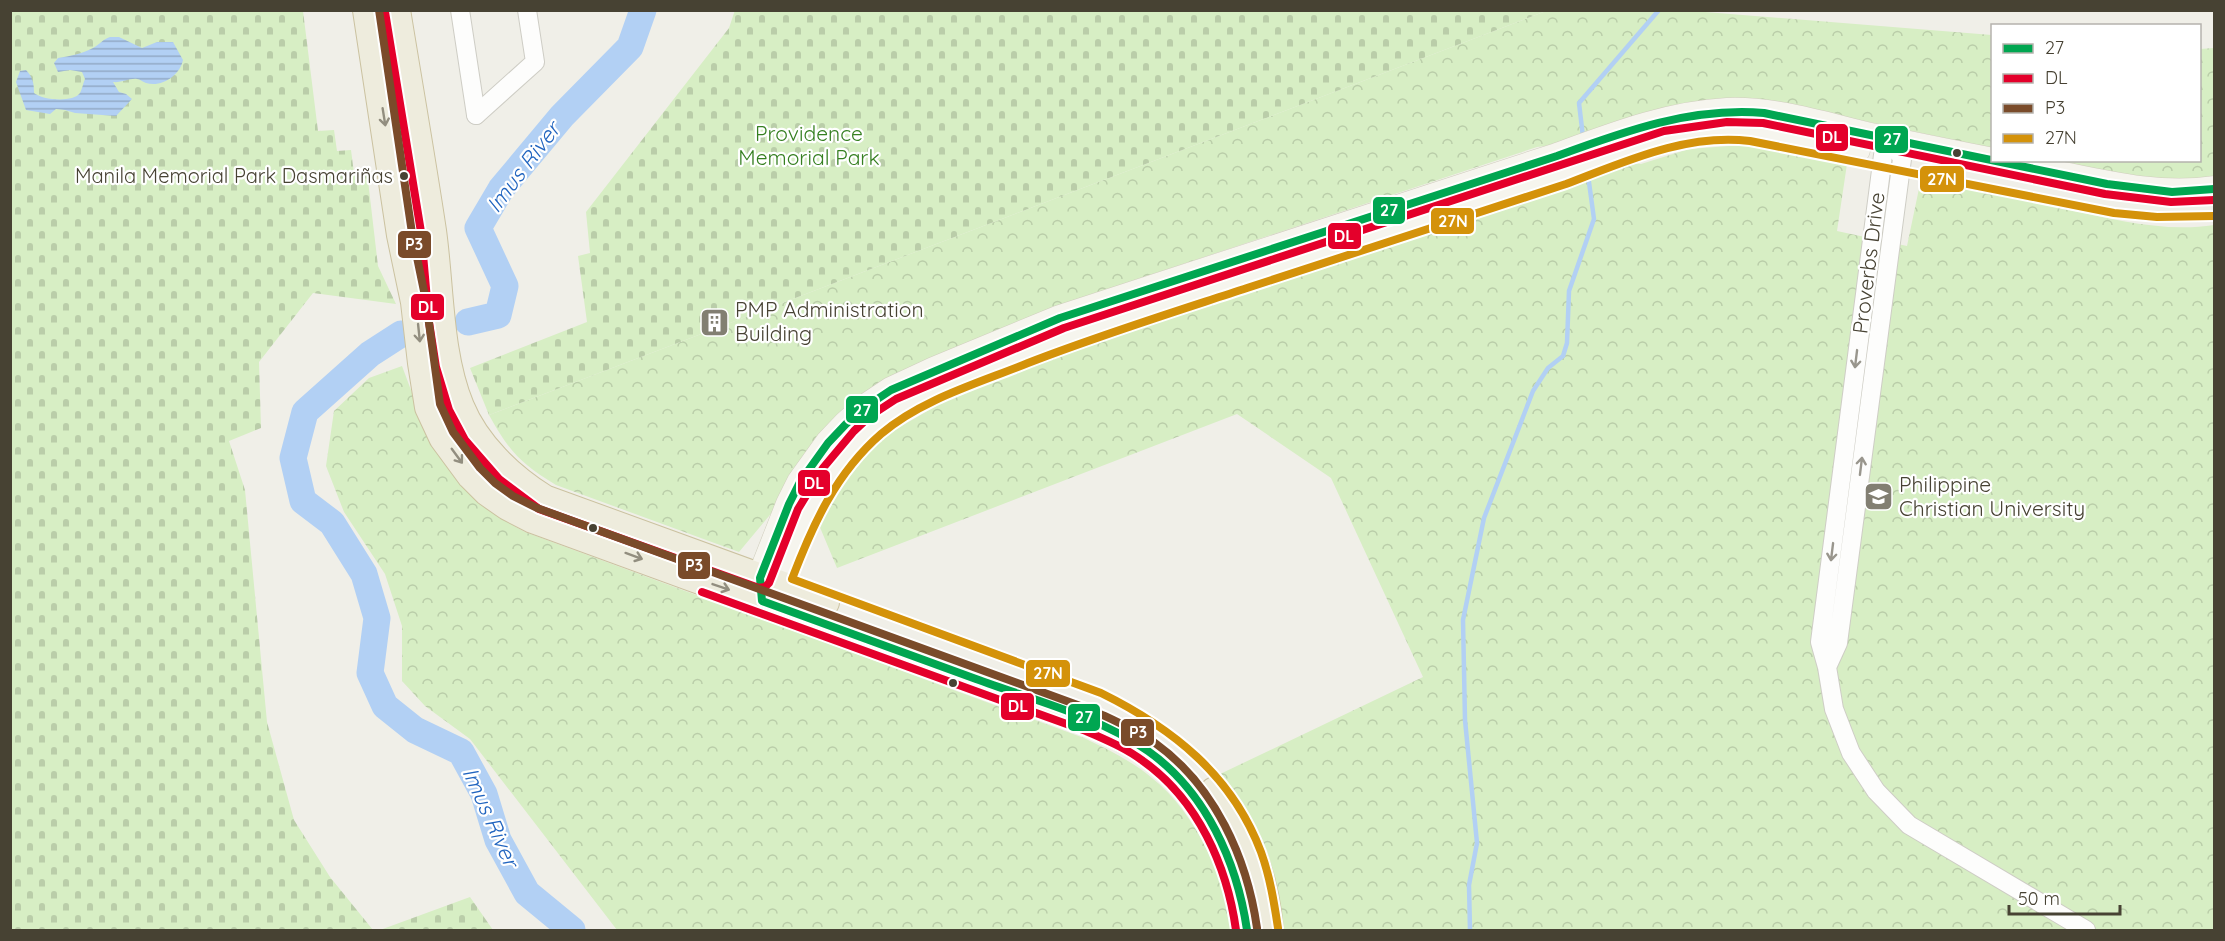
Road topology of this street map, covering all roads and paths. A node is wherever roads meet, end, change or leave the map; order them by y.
1 (368, 10) edge
2 (395, 10) edge
3 (460, 10) edge
4 (527, 10) edge
5 (1892, 152) junction
6 (2214, 189) edge
7 (2214, 206) edge
8 (427, 301) junction
9 (766, 588) junction
10 (1247, 930) edge
11 (1268, 930) edge
12 (2086, 930) edge

1 -> 8 highway
2 - 8 highway
3 - 4 street
5 - 6 main road
5 - 7 main road
5 - 9 main road
5 - 12 street, Proverbs Drive
8 - 9 highway
9 - 10 highway
9 - 11 highway

